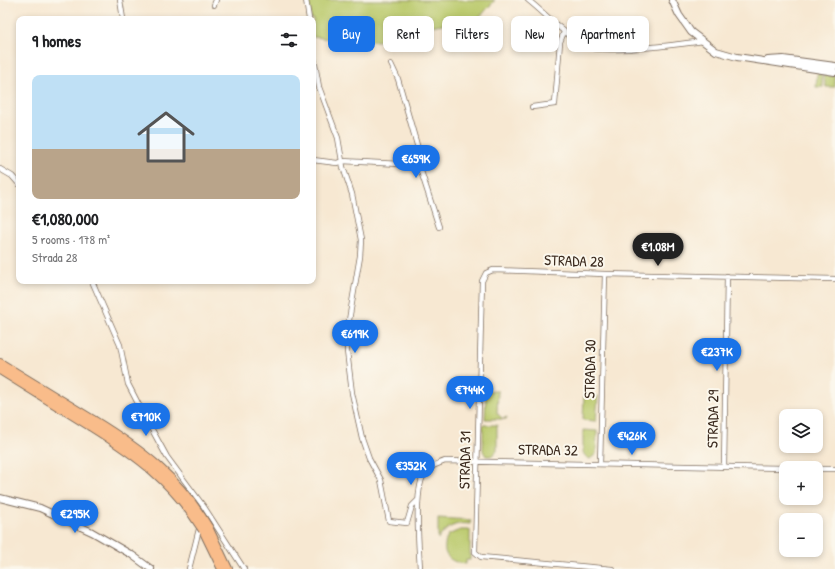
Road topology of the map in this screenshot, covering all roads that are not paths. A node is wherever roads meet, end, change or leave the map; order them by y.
1 (120, 0) edge
2 (306, 0) edge
3 (528, 0) edge
4 (672, 0) edge
5 (123, 16) edge
6 (309, 16) edge
7 (564, 32) junction
8 (703, 41) junction
9 (762, 60) junction
10 (391, 64) dead end
11 (835, 66) edge
12 (316, 70) edge
13 (835, 72) edge
14 (532, 107) dead end
15 (316, 160) edge
16 (342, 161) junction
17 (419, 164) junction
18 (0, 169) edge
19 (16, 181) edge
20 (439, 227) dead end
21 (486, 273) joint
22 (605, 274) junction
23 (727, 276) junction
24 (833, 280) edge
25 (93, 284) edge
26 (0, 363) edge
27 (0, 370) edge
28 (91, 423) junction
29 (477, 461) junction
30 (600, 464) junction
31 (724, 467) junction
32 (779, 468) edge
33 (823, 469) edge
34 (835, 469) edge
35 (0, 498) edge
36 (418, 500) junction
37 (204, 508) junction
38 (206, 529) junction
39 (150, 569) edge
40 (189, 569) edge
41 (222, 569) edge
42 (228, 569) edge
43 (244, 569) edge
44 (420, 569) edge
45 (612, 569) edge

1 - 5 street
2 - 6 street
3 - 7 street
4 - 8 street
7 - 8 street
7 - 14 street
8 - 9 street
9 - 11 street
9 - 13 street
10 - 17 street
12 - 16 street
15 - 16 street
16 - 17 street
16 - 36 street
17 - 20 street
18 - 19 street
21 - 22 street, STRADA 28
21 - 29 street, STRADA 31
22 - 23 street, STRADA 28
22 - 30 street, STRADA 30
23 - 24 street, STRADA 28
23 - 31 street, STRADA 29
25 - 37 street
26 - 28 highway
27 - 28 highway
28 - 38 highway, bridge
29 - 30 street, STRADA 32
29 - 36 street, STRADA 32
29 - 45 street, STRADA 31
30 - 31 street, STRADA 32
31 - 32 street, STRADA 32
33 - 34 street
35 - 39 street
36 - 44 street
37 - 40 street
37 - 43 street
38 - 41 highway
38 - 42 highway

